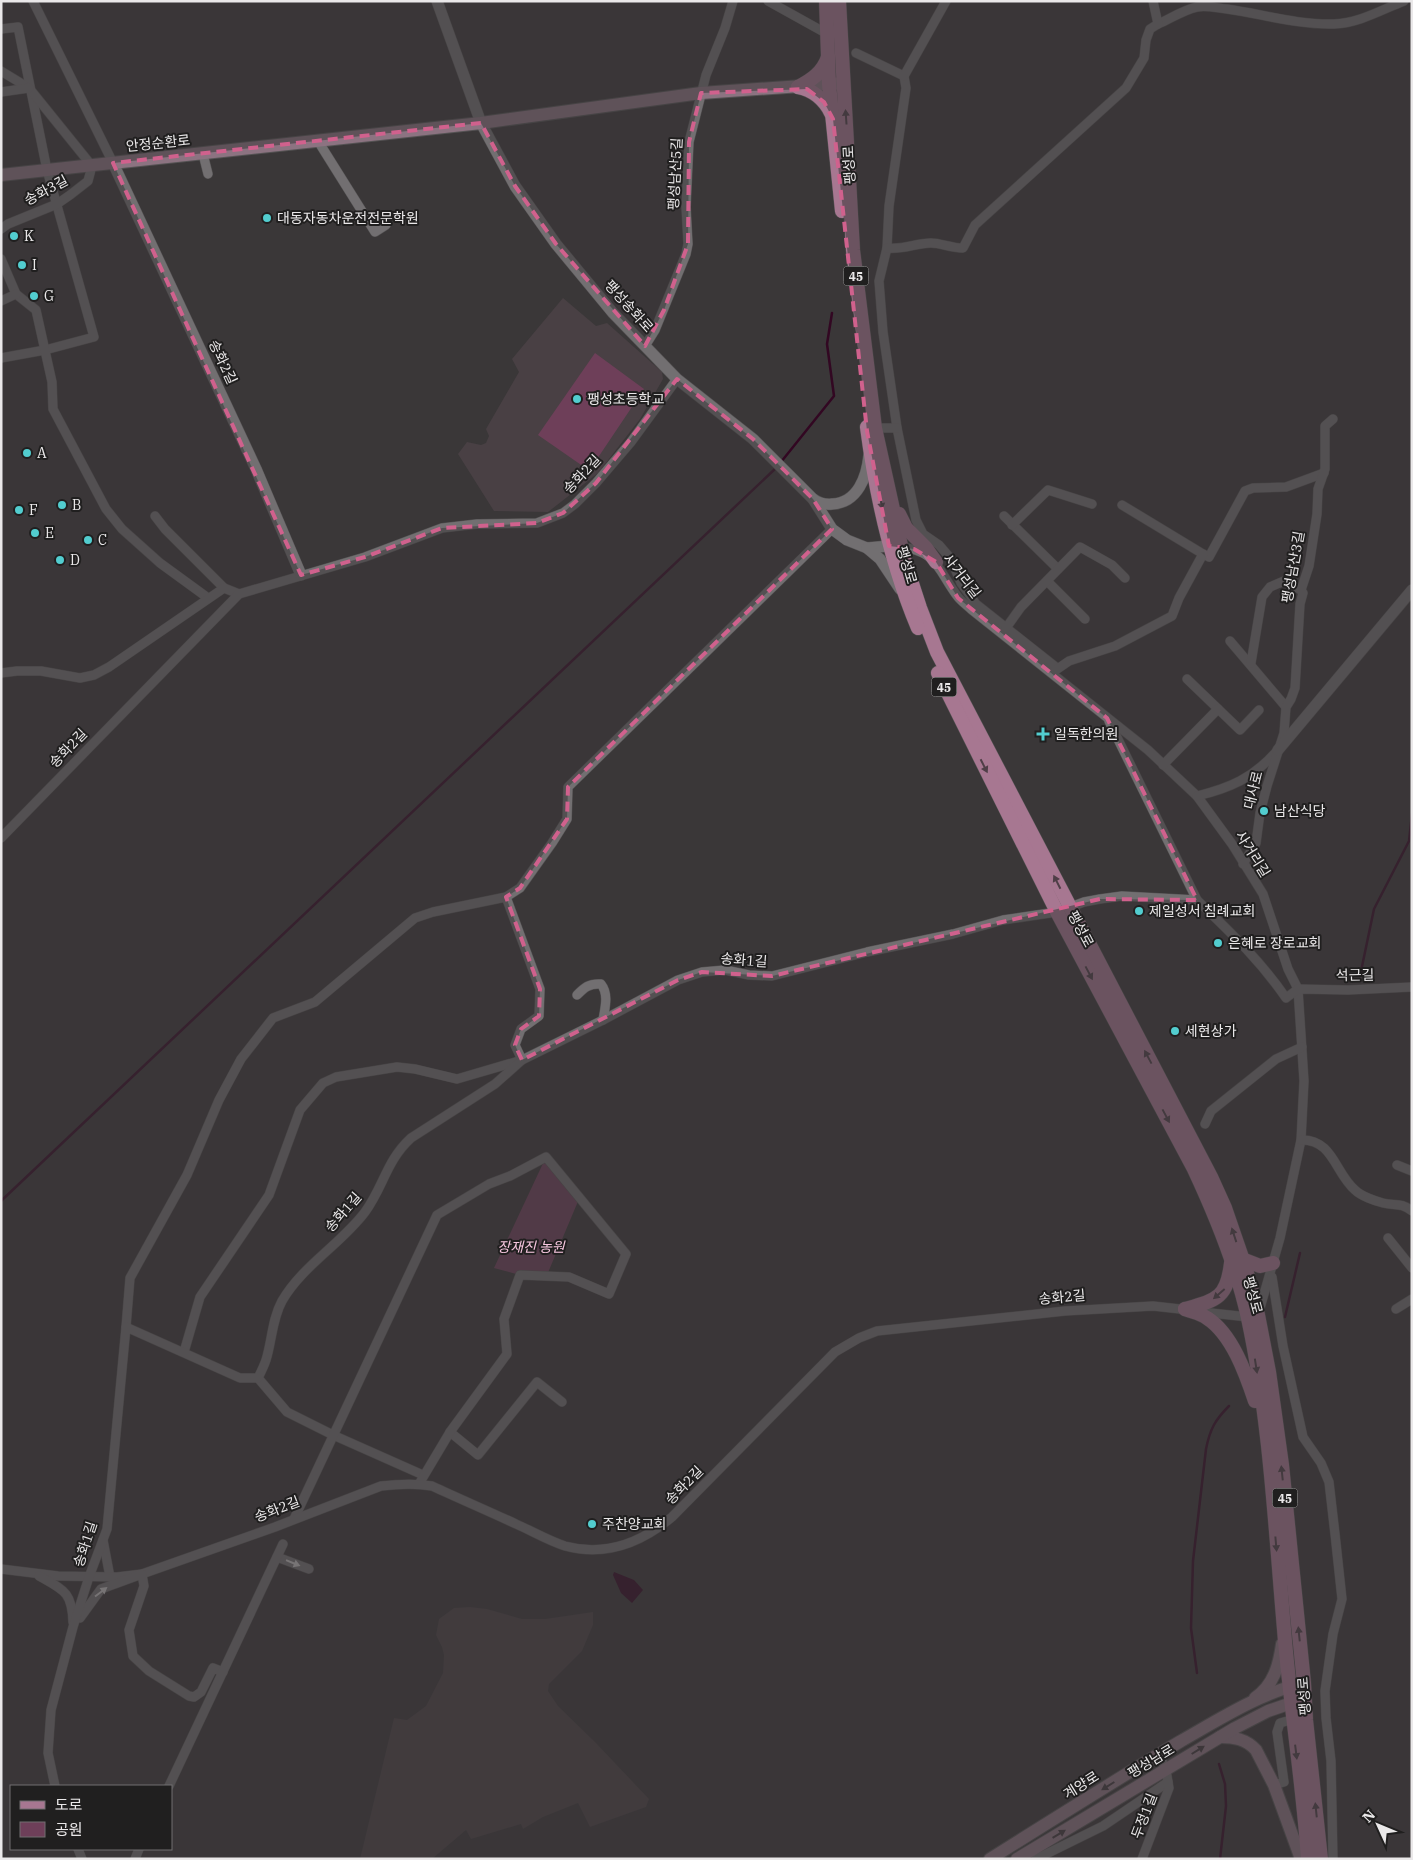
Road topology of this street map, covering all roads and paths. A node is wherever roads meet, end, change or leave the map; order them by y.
1 (33, 1) edge
2 (437, 1) edge
3 (733, 1) edge
4 (768, 1) edge
5 (826, 1) edge
6 (838, 1) edge
7 (946, 1) edge
8 (1153, 1) edge
9 (1404, 1) edge
10 (1158, 24) junction
11 (1, 29) edge
12 (822, 31) dead end
13 (856, 53) dead end
14 (828, 56) junction
15 (1, 70) edge
16 (904, 76) junction
17 (844, 82) junction
18 (829, 84) junction
19 (798, 87) junction
20 (29, 88) junction
21 (1, 92) edge
22 (700, 93) junction
23 (833, 119) junction
24 (481, 123) junction
25 (318, 141) junction
26 (203, 154) junction
27 (114, 163) junction
28 (92, 166) junction
29 (47, 170) junction
30 (208, 174) dead end
31 (1, 175) edge
32 (57, 204) junction
33 (386, 224) dead end
34 (1, 229) edge
35 (887, 248) junction
36 (1, 259) edge
37 (16, 294) junction
38 (1, 301) edge
39 (645, 346) junction
40 (45, 350) junction
41 (1, 358) edge
42 (677, 379) junction
43 (1333, 419) dead end
44 (875, 428) junction
45 (897, 428) junction
46 (870, 449) junction
47 (1324, 473) junction
48 (813, 499) junction
49 (892, 499) junction
50 (1092, 504) dead end
51 (1122, 505) dead end
52 (156, 516) dead end
53 (1004, 516) dead end
54 (1012, 525) junction
55 (832, 529) junction
56 (895, 546) junction
57 (867, 548) junction
58 (1204, 554) junction
59 (936, 562) junction
60 (1058, 569) junction
61 (301, 575) junction
62 (1125, 578) dead end
63 (1047, 580) junction
64 (224, 588) junction
65 (1301, 590) junction
66 (1412, 590) edge
67 (902, 591) junction
68 (239, 594) junction
69 (208, 598) junction
70 (1086, 619) dead end
71 (1006, 628) junction
72 (1230, 641) dead end
73 (1250, 663) junction
74 (1054, 671) junction
75 (1, 673) edge
76 (1187, 679) dead end
77 (1286, 707) junction
78 (1218, 709) junction
79 (1259, 710) dead end
80 (1107, 718) junction
81 (1278, 750) junction
82 (1164, 765) junction
83 (1197, 796) junction
84 (1, 838) edge
85 (1243, 864) junction
86 (506, 897) junction
87 (1197, 900) junction
88 (1063, 910) junction
89 (1412, 987) edge
90 (1298, 989) junction
91 (577, 996) dead end
92 (603, 1020) junction
93 (1302, 1047) junction
94 (522, 1060) junction
95 (1206, 1124) dead end
96 (1301, 1140) junction
97 (1398, 1165) dead end
98 (1412, 1171) edge
99 (1412, 1211) edge
100 (1388, 1238) dead end
101 (1236, 1259) junction
102 (1412, 1268) edge
103 (1272, 1269) junction
104 (1412, 1299) edge
105 (1185, 1309) junction
106 (1396, 1309) dead end
107 (1253, 1316) junction
108 (126, 1327) junction
109 (184, 1352) junction
110 (258, 1378) junction
111 (562, 1402) dead end
112 (450, 1432) junction
113 (333, 1435) junction
114 (1268, 1448) junction
115 (421, 1479) junction
116 (294, 1519) junction
117 (103, 1539) junction
118 (283, 1544) dead end
119 (277, 1557) junction
120 (1, 1569) edge
121 (309, 1570) dead end
122 (35, 1574) junction
123 (142, 1574) junction
124 (89, 1577) junction
125 (110, 1577) junction
126 (73, 1627) junction
127 (1284, 1630) junction
128 (223, 1672) junction
129 (1304, 1683) junction
130 (1289, 1686) junction
131 (1305, 1699) junction
132 (1290, 1702) junction
133 (1241, 1709) junction
134 (1326, 1718) junction
135 (1316, 1720) dead end
136 (1287, 1721) dead end
137 (1220, 1737) junction
138 (1159, 1754) junction
139 (1166, 1770) junction
140 (1168, 1782) junction
141 (55, 1785) edge
142 (169, 1785) edge
143 (1274, 1785) junction
144 (990, 1859) edge
145 (1017, 1859) edge
146 (1036, 1859) edge
147 (1142, 1859) edge
148 (1301, 1859) edge
149 (1308, 1859) edge
150 (1321, 1859) edge
151 (1333, 1859) edge

1 - 27 street
2 - 24 street, 팽성송화로
3 - 22 street, 팽성남산5길
4 - 12 street
5 - 14 main road, 팽성로 / 45
6 - 17 main road, 팽성로 / 45
7 - 16 street
8 - 10 street
9 - 10 street
10 - 35 street
11 - 20 street
13 - 16 street
14 - 18 main road, 팽성로 / 45
14 - 19 main road
15 - 20 street
16 - 35 street
17 - 18 main road, 안정순환로
44 -> 17 main road, 팽성로 / 45
18 - 19 main road, 안정순환로
18 - 23 main road, 팽성로 / 45
19 - 22 main road, 안정순환로
19 - 23 main road
20 - 21 street
20 - 28 street
20 - 29 street
22 - 24 main road, 안정순환로
22 - 39 street, 팽성남산5길
23 - 46 main road, 팽성로 / 45
24 - 25 main road, 안정순환로
24 - 39 street, 팽성송화로
25 - 26 main road, 안정순환로
25 - 33 street
26 - 27 main road, 안정순환로
26 - 30 street
27 - 28 main road, 안정순환로
27 - 61 street, 송화2길
28 - 29 main road, 안정순환로
28 - 32 street, 송화3길
29 - 31 main road, 안정순환로
29 - 32 street
32 - 34 street, 송화3길
32 - 40 street
35 - 45 street
36 - 37 street
37 - 38 street
37 - 40 street
39 - 42 street, 팽성송화로
40 - 41 street
40 - 69 street
42 - 48 street, 팽성송화로
42 - 61 street, 송화2길
43 - 47 street, 팽성남산3길
44 - 45 street
44 - 49 main road, 팽성로 / 45
45 - 71 street
46 - 48 street
46 -> 56 main road, 팽성로 / 45
47 - 58 street
47 - 65 street, 팽성남산3길
48 - 55 street, 팽성송화로
49 - 56 main road, 팽성로 / 45
49 - 59 main road
50 - 54 street
51 - 58 street
52 - 64 street
53 - 54 street
54 - 60 street
55 - 57 street, 팽성송화로
55 - 86 street
56 - 57 street, 팽성송화로
56 - 59 street, 사거리길
56 - 67 main road, 팽성로 / 45
88 -> 56 main road, 팽성로 / 45
57 - 67 street
58 - 74 street
59 - 74 street, 사거리길
60 - 62 street
60 - 63 street
61 - 68 street, 송화2길
63 - 70 street
63 - 71 street
64 - 68 street
64 - 69 street
65 - 73 street
65 - 77 street, 팽성남산3길
66 - 81 street
67 -> 88 main road, 팽성로 / 45
68 - 84 street, 송화2길
69 - 75 street
71 - 74 street
72 - 73 street
73 - 77 street
74 - 80 street, 사거리길
76 - 78 street
77 - 81 street, 팽성남산3길
78 - 79 street
78 - 82 street
80 - 82 street, 사거리길
80 - 87 street
81 - 83 street
81 - 85 street, 대사로
82 - 83 street, 사거리길
83 - 85 street, 사거리길
85 - 90 street, 사거리길
86 - 94 street
86 - 108 street, 송화1길
87 - 88 street, 송화1길
87 - 90 street, 석근길
88 - 92 street, 송화1길
88 - 101 main road, 팽성로 / 45
89 - 90 street, 석근길
90 - 93 street, 사거리길
91 - 92 street
92 - 94 street, 송화1길
93 - 95 street
93 - 96 street, 사거리길
94 - 109 street
94 - 110 street, 송화1길
96 - 99 street
96 - 103 street, 사거리길
97 - 98 street
100 - 102 street
101 - 103 main road
101 -> 105 main road
101 - 107 main road, 팽성로 / 45
103 - 107 street, 사거리길
103 - 134 street
104 - 106 street
105 - 107 street, 송화2길
105 - 114 main road
105 - 115 street, 송화2길
107 -> 114 main road, 팽성로 / 45
129 -> 107 main road, 팽성로 / 45
108 - 109 street
108 - 117 street, 송화1길
109 - 110 street
110 - 113 street
111 - 112 street
112 - 113 street
112 - 115 street
113 - 115 street
113 - 116 street
114 -> 127 main road, 팽성로 / 45
115 - 116 street, 송화2길
116 - 123 street, 송화2길
117 - 124 street, 송화1길
117 - 125 street
118 - 119 street
119 -> 121 street
119 - 128 street
120 - 122 street, 송화2길
122 - 124 street, 송화2길
122 - 126 street
123 - 125 street, 송화2길
126 -> 123 street
123 - 128 street
124 - 125 street, 송화2길
124 - 126 street, 송화1길
126 - 141 street, 송화1길
127 - 130 main road, 팽성로 / 45
127 - 133 main road
128 - 142 street
129 - 130 main road
129 - 131 main road, 팽성로 / 45
130 - 132 main road, 팽성로 / 45
130 - 133 main road
131 - 132 main road, 팽성남로
150 -> 131 main road, 팽성로 / 45
132 - 137 main road, 팽성남로
132 -> 149 main road, 팽성로 / 45
133 - 138 main road, 계양로
134 - 135 street
134 - 151 street
136 - 143 street
139 -> 137 main road, 팽성남로
137 - 143 main road
138 - 139 street, 두정1길
138 -> 144 main road, 계양로
139 - 140 street, 두정1길
145 -> 139 main road, 팽성남로
140 - 146 street
140 - 147 street, 두정1길
143 - 148 main road

